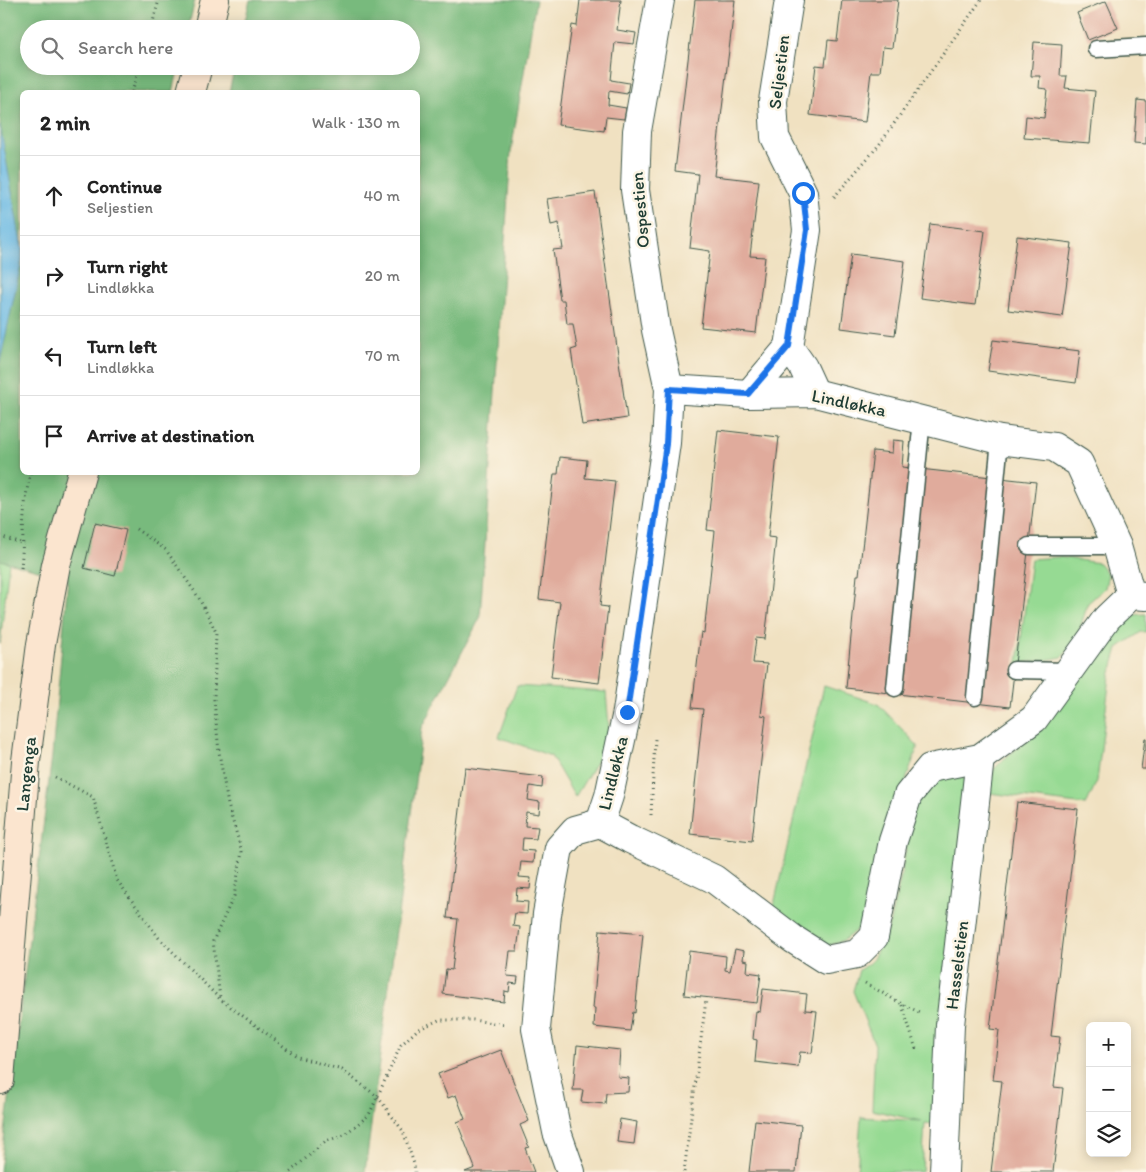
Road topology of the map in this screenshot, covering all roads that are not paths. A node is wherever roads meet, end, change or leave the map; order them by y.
1 (215, 0) edge
2 (660, 0) edge
3 (789, 0) edge
4 (210, 20) edge
5 (1146, 46) edge
6 (1096, 49) dead end
7 (196, 75) edge
8 (192, 90) edge
9 (789, 346) junction
10 (669, 389) junction
11 (815, 393) junction
12 (748, 394) junction
13 (922, 419) junction
14 (1000, 440) junction
15 (81, 475) edge
16 (1029, 546) dead end
17 (1117, 546) junction
18 (1138, 596) edge
19 (1014, 670) dead end
20 (1070, 671) junction
21 (895, 688) dead end
22 (974, 697) dead end
23 (980, 758) junction
24 (600, 823) junction
25 (0, 1080) edge
26 (571, 1172) edge
27 (944, 1172) edge

1 - 4 main road
2 - 10 street, Ospestien
3 - 9 street, Seljestien
5 - 6 lane
7 - 8 main road
9 - 11 street
9 - 12 street
10 - 12 street, Lindløkka
10 - 24 street, Lindløkka
11 - 12 street, Lindløkka
11 - 13 street, Lindløkka
13 - 14 street, Lindløkka
13 - 21 lane
14 - 17 street, Lindløkka
14 - 22 lane
15 - 25 main road, Langenga
16 - 17 lane
17 - 18 street, Lindløkka
18 - 20 street, Lindløkka
19 - 20 lane
20 - 23 street, Lindløkka
23 - 24 street, Lindløkka
23 - 27 street, Hasselstien
24 - 26 street, Lindløkka

